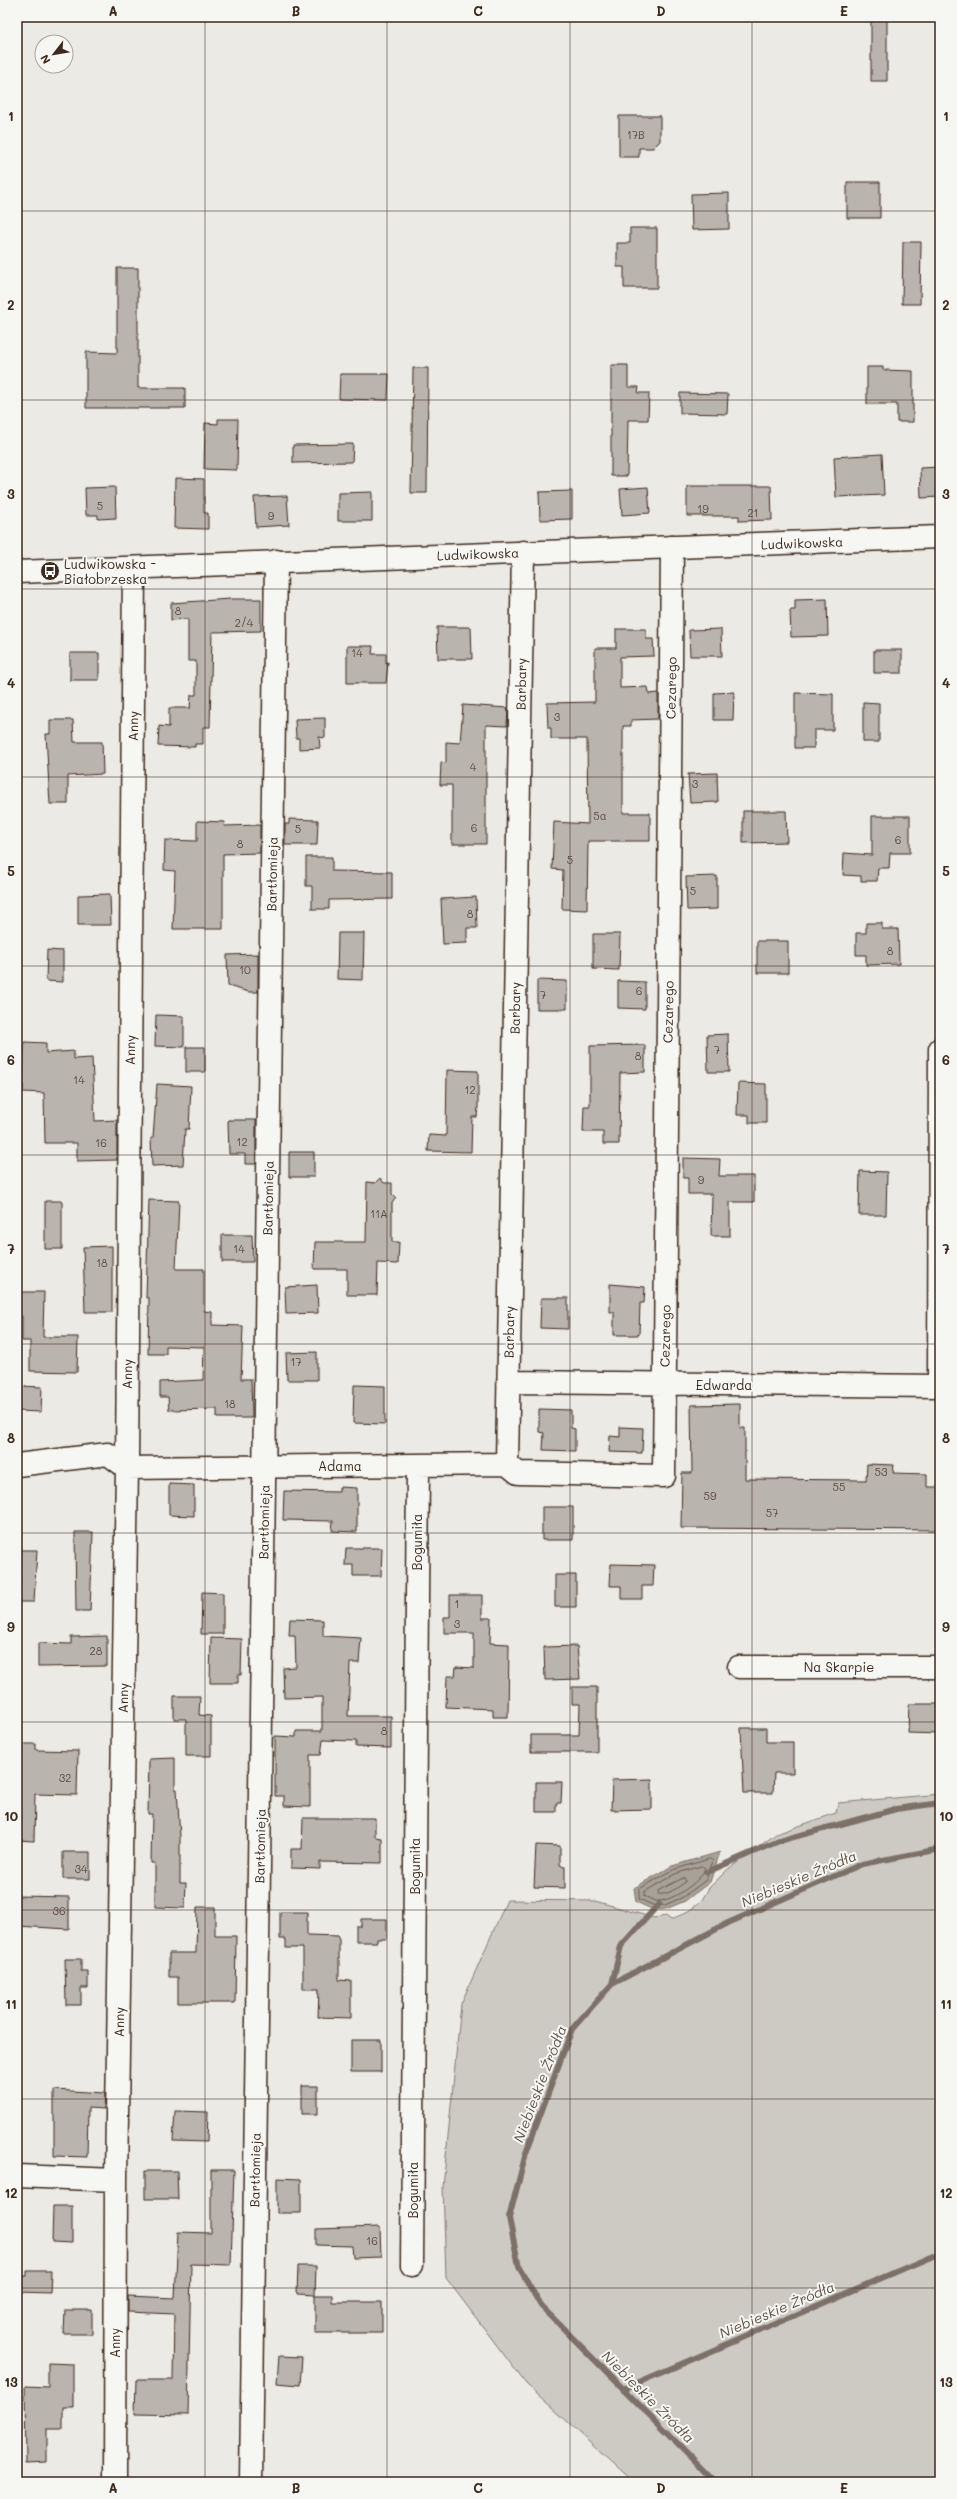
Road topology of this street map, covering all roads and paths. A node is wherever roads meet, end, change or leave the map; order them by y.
1 (940, 537) edge
2 (672, 547) junction
3 (523, 552) junction
4 (276, 561) junction
5 (134, 568) junction
6 (17, 572) edge
7 (940, 1050) edge
8 (508, 1382) junction
9 (664, 1384) junction
10 (939, 1386) edge
11 (507, 1464) junction
12 (17, 1465) edge
13 (265, 1466) junction
14 (418, 1467) junction
15 (127, 1468) junction
16 (739, 1667) dead end
17 (940, 1667) edge
18 (17, 2176) edge
19 (116, 2180) junction
20 (412, 2265) dead end
21 (115, 2482) edge
22 (251, 2482) edge

1 - 2 street, Ludwikowska
2 - 3 street, Ludwikowska
2 - 9 street, Cezarego
3 - 4 street, Ludwikowska
3 - 8 street, Barbary
4 - 5 street, Ludwikowska
4 - 13 street, Bartłomieja
5 - 6 street, Ludwikowska
5 - 15 street, Anny
7 - 10 street
8 - 9 street, Edwarda
8 - 11 street, Barbary
9 - 10 street, Edwarda
9 - 11 street, Cezarego
11 - 14 street, Adama
12 - 15 street
13 - 14 street, Adama
13 - 15 street, Adama
13 - 22 street, Bartłomieja
14 - 20 street, Bogumiła
15 - 19 street, Anny
16 - 17 street, Na Skarpie
18 - 19 street
19 - 21 street, Anny

